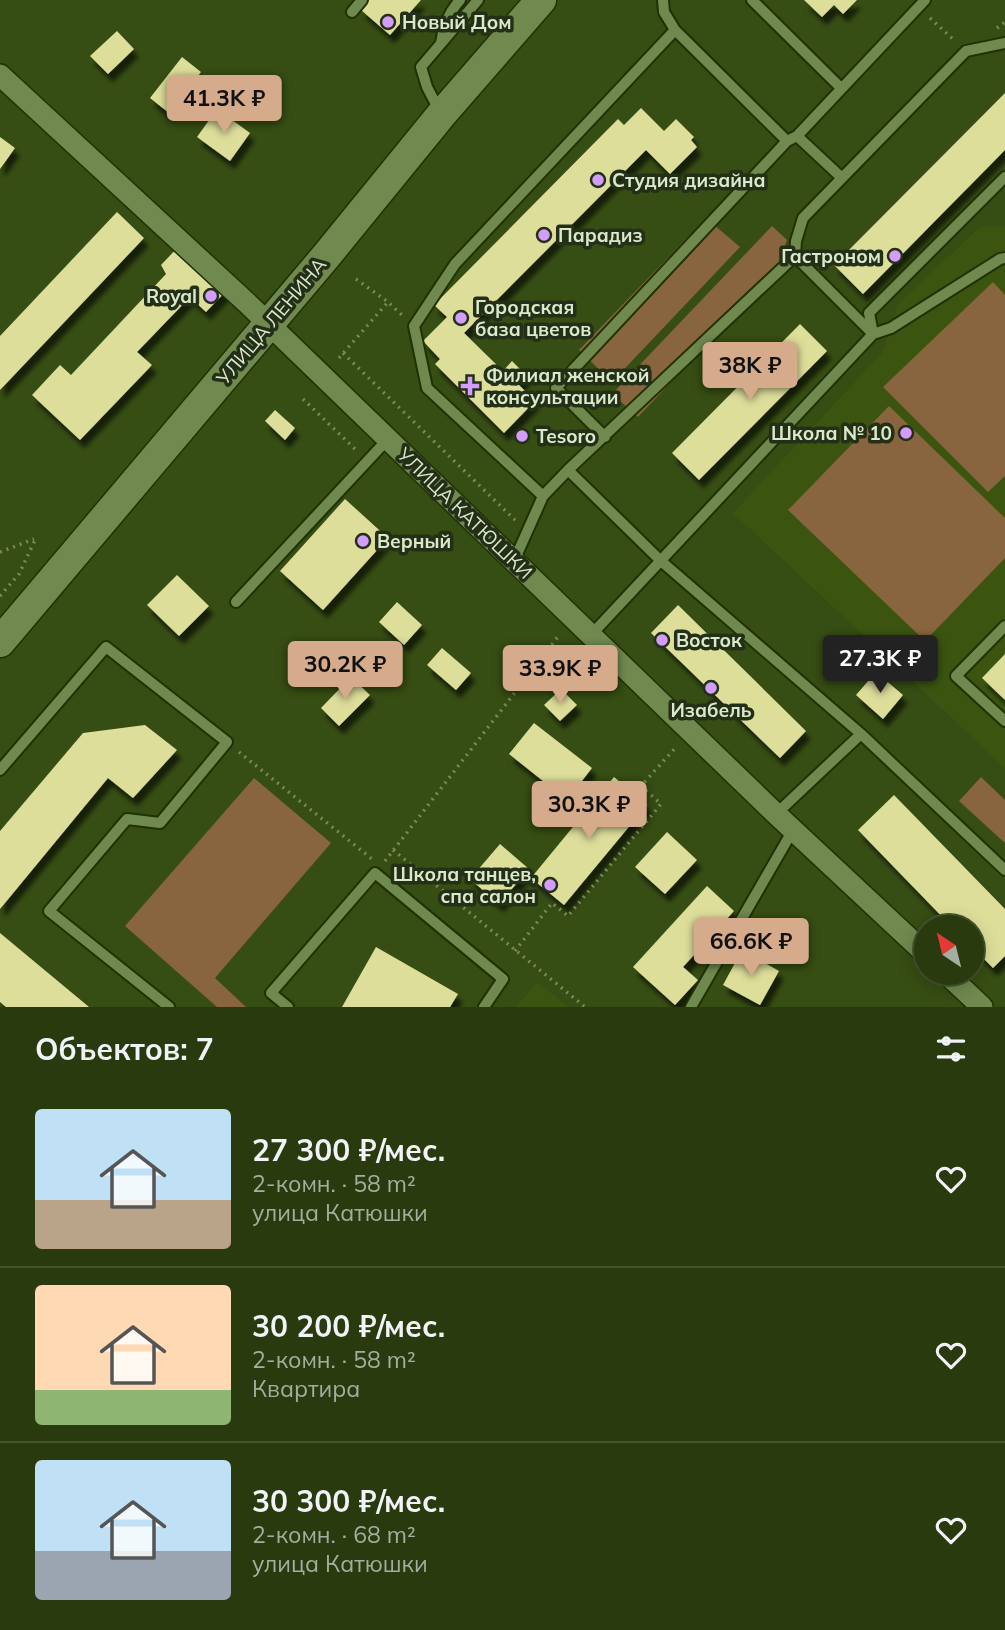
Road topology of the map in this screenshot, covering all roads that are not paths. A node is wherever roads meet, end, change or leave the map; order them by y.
1 (362, 0) edge
2 (460, 0) edge
3 (478, 0) edge
4 (541, 0) edge
5 (663, 0) edge
6 (752, 0) edge
7 (922, 3) edge
8 (352, 12) dead end
9 (675, 30) junction
10 (441, 43) junction
11 (1005, 43) edge
12 (0, 75) edge
13 (841, 88) junction
14 (441, 115) junction
15 (792, 139) junction
16 (1005, 177) edge
17 (842, 178) junction
18 (795, 257) junction
19 (1005, 258) edge
20 (268, 324) junction
21 (873, 334) junction
22 (605, 437) junction
23 (388, 439) junction
24 (568, 470) junction
25 (543, 496) junction
26 (514, 561) junction
27 (661, 561) junction
28 (236, 602) dead end
29 (1005, 626) edge
30 (591, 635) junction
31 (0, 642) edge
32 (1005, 721) edge
33 (861, 734) junction
34 (0, 769) edge
35 (776, 814) junction
36 (793, 830) junction
37 (1005, 870) edge
38 (914, 943) edge
39 (959, 985) edge
40 (169, 1007) edge
41 (288, 1007) edge
42 (484, 1007) edge
43 (691, 1007) edge
44 (982, 1007) edge

1 - 8 lane
2 - 10 lane
3 - 10 lane
4 - 14 main road, УЛИЦА ЛЕНИНА
5 - 9 lane
6 - 13 lane
7 - 13 lane
9 - 15 lane
9 - 25 lane
10 - 14 lane
11 - 17 lane
12 - 20 street, УЛИЦА КАТЮШКИ
13 - 15 lane
14 - 20 main road, УЛИЦА ЛЕНИНА
15 - 17 lane
15 - 22 lane
16 - 21 lane
17 - 18 lane
18 - 21 lane
18 - 22 lane
19 - 21 lane
20 - 23 street, УЛИЦА КАТЮШКИ
20 - 31 main road, УЛИЦА ЛЕНИНА
21 - 27 lane
22 - 24 lane
23 - 26 street, УЛИЦА КАТЮШКИ
23 - 28 lane
24 - 25 lane
24 - 27 lane
25 - 26 lane
26 - 30 street, УЛИЦА КАТЮШКИ
27 - 30 lane
27 - 33 lane
29 - 32 lane
30 - 35 street, УЛИЦА КАТЮШКИ
33 - 35 lane
33 - 37 lane
34 - 40 lane
35 - 36 street, УЛИЦА КАТЮШКИ
36 - 38 street, УЛИЦА КАТЮШКИ
36 - 43 lane
39 - 44 street
41 - 42 lane

